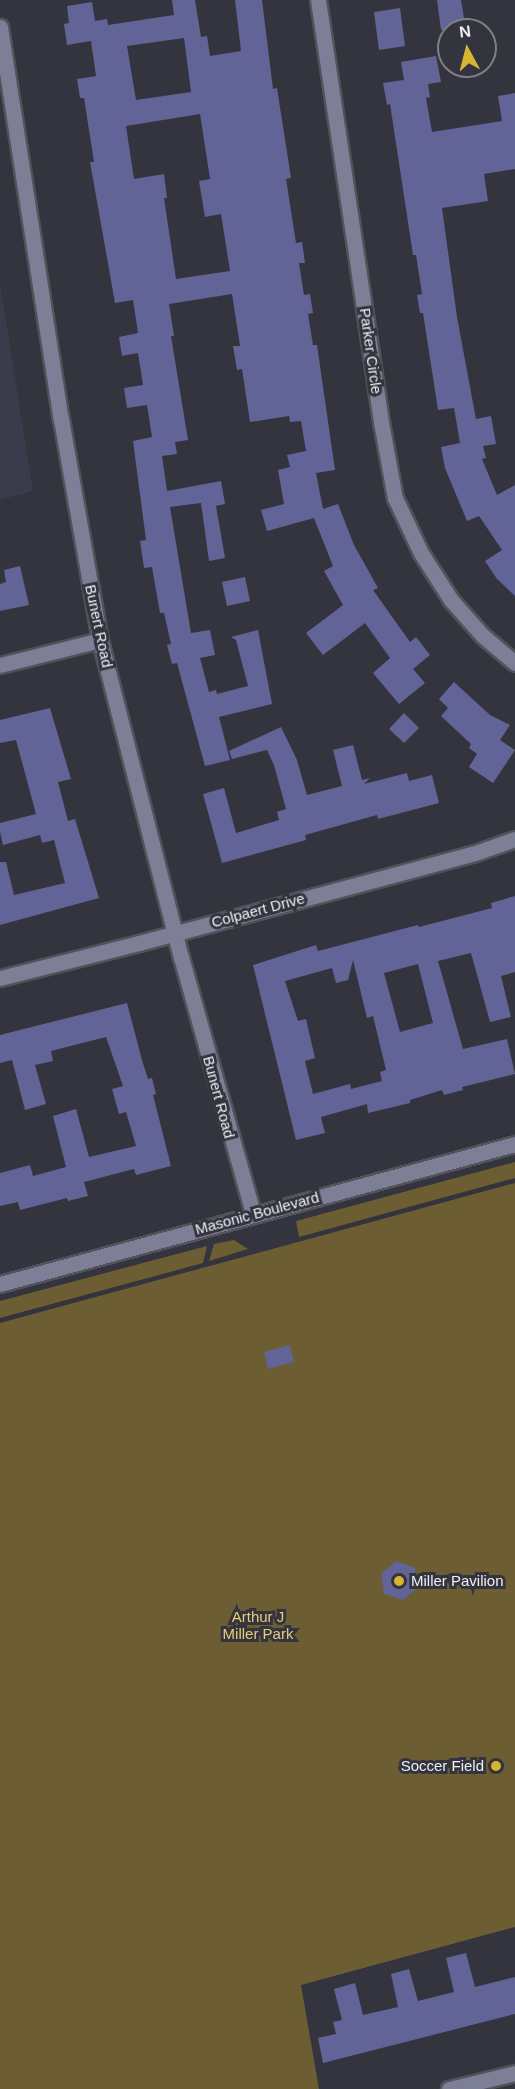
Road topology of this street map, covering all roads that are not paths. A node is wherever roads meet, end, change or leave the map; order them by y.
1 (318, 0) edge
2 (0, 27) edge
3 (100, 640) junction
4 (515, 663) edge
5 (0, 665) edge
6 (515, 839) edge
7 (174, 933) junction
8 (0, 978) edge
9 (515, 1144) edge
10 (253, 1214) junction
11 (0, 1284) edge
12 (515, 2073) edge
13 (475, 2086) edge
14 (449, 2089) edge

1 - 4 street, Parker Circle
2 - 3 street, Bunert Road
3 - 5 street
3 - 7 street, Bunert Road
6 - 7 street, Colpaert Drive
7 - 8 street, Colpaert Drive
7 - 10 street, Bunert Road
9 - 10 street, Masonic Boulevard
10 - 11 street, Masonic Boulevard
12 - 13 street
13 - 14 street

